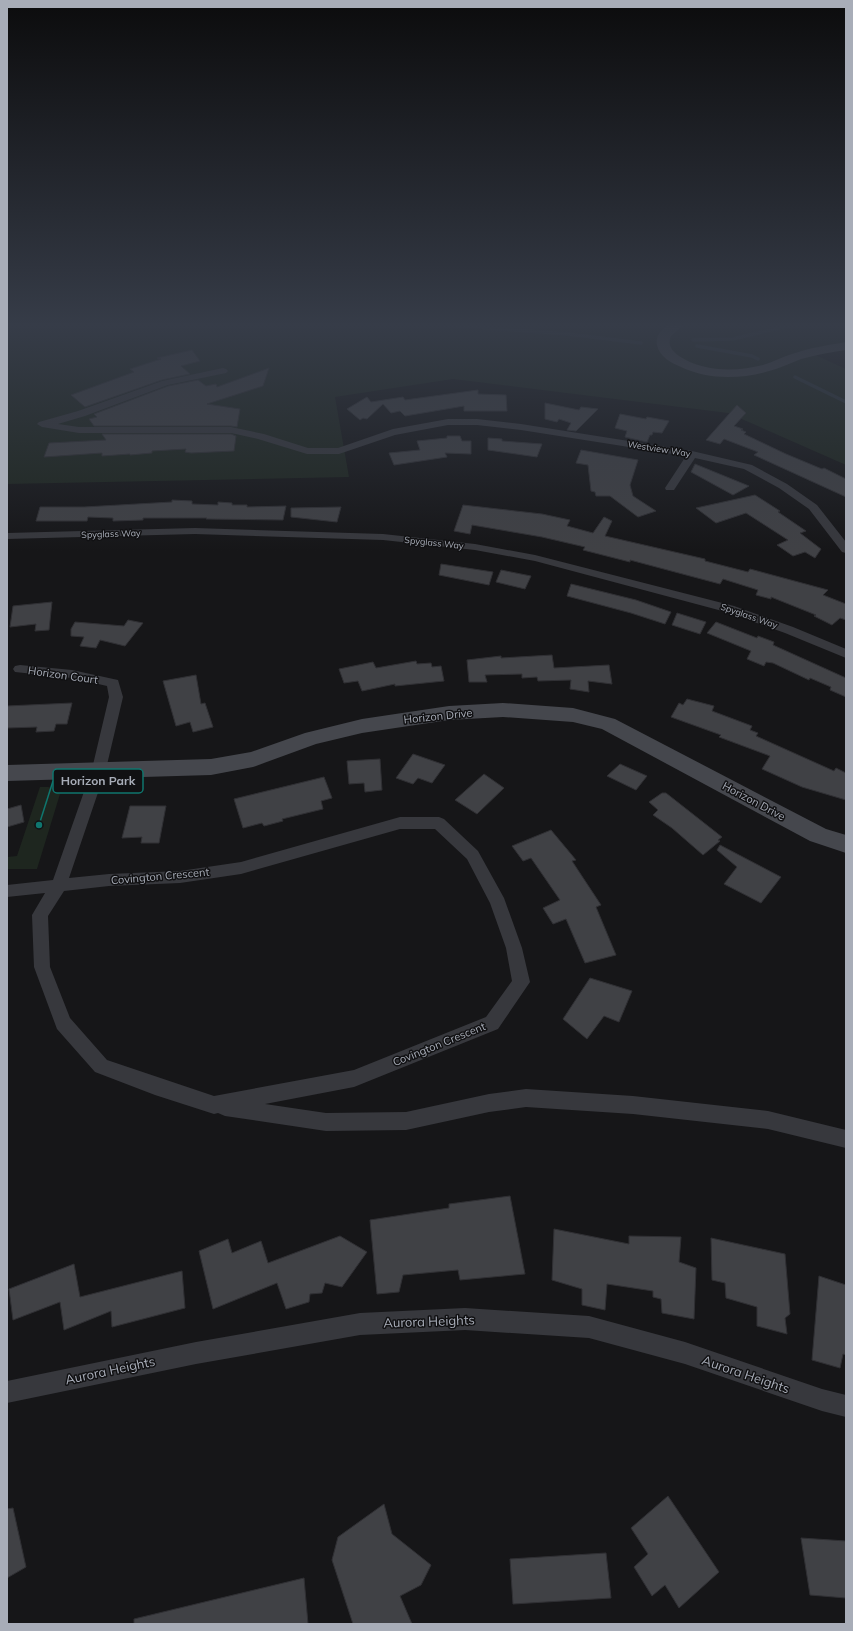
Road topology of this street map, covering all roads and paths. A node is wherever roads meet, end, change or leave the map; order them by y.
1 (118, 399) edge
2 (692, 454) junction
3 (670, 488) dead end
4 (7, 536) edge
5 (846, 550) edge
6 (846, 654) edge
7 (20, 669) dead end
8 (99, 769) junction
9 (7, 773) edge
10 (846, 844) edge
11 (58, 885) junction
12 (7, 891) edge
13 (214, 1105) junction
14 (846, 1139) edge
15 (7, 1392) edge
16 (846, 1406) edge

1 - 2 street, Westview Way
2 - 3 street
2 - 5 street, Westview Way
4 - 6 street, Spyglass Way
7 - 8 street, Horizon Court
8 - 9 street, Horizon Drive
8 - 10 street, Horizon Drive
8 - 11 street, Covington Crescent
11 - 12 street
11 - 13 street, Covington Crescent
11 - 13 street, Covington Crescent
13 - 14 street
15 - 16 street, Aurora Heights

